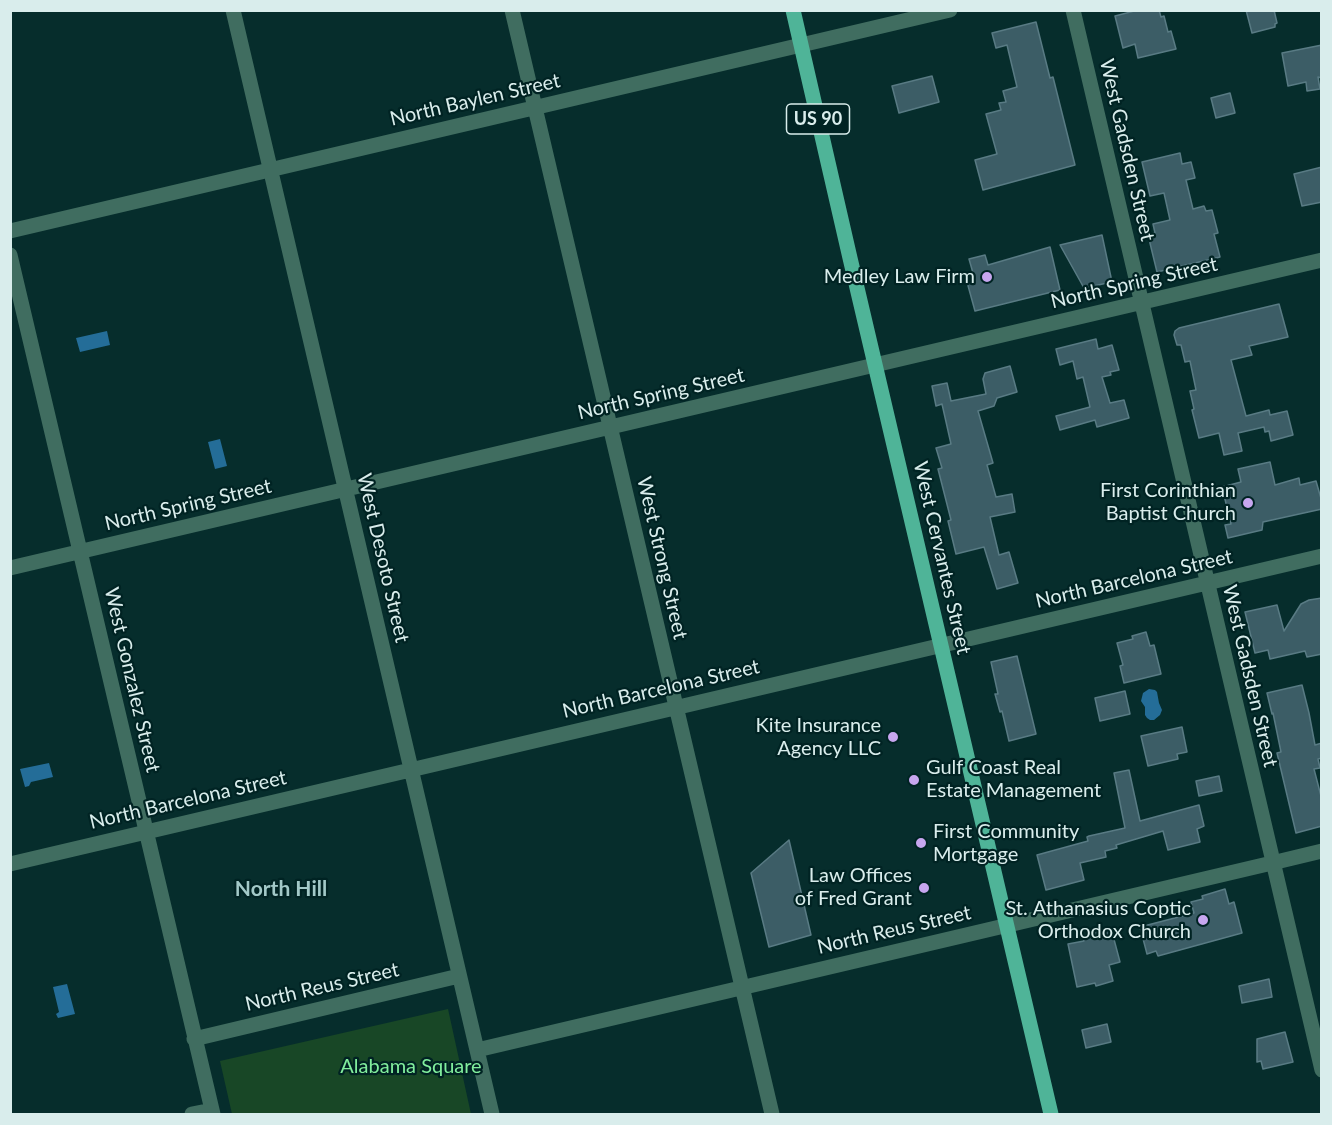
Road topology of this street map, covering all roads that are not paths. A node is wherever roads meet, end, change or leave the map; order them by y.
1 (233, 10) edge
2 (512, 10) edge
3 (793, 10) edge
4 (950, 10) edge
5 (1073, 10) edge
6 (801, 46) junction
7 (535, 108) junction
8 (270, 170) junction
9 (10, 231) edge
10 (10, 255) edge
11 (1322, 260) edge
12 (1141, 303) junction
13 (876, 365) junction
14 (610, 427) junction
15 (346, 489) junction
16 (80, 552) junction
17 (1322, 556) edge
18 (10, 568) edge
19 (1207, 583) junction
20 (941, 645) junction
21 (676, 707) junction
22 (411, 769) junction
23 (147, 832) junction
24 (1322, 850) edge
25 (1272, 863) junction
26 (10, 864) edge
27 (1007, 926) junction
28 (459, 976) junction
29 (742, 987) junction
30 (194, 1039) junction
31 (477, 1050) junction
32 (1322, 1070) edge
33 (212, 1112) edge
34 (192, 1114) edge
35 (492, 1114) edge
36 (772, 1114) edge
37 (1051, 1114) edge

1 - 8 street, West Desoto Street
2 - 7 street, West Strong Street
3 - 6 main road, West Cervantes Street / US 90
4 - 6 street, North Baylen Street
5 - 12 street, West Gadsden Street
6 - 7 street, North Baylen Street
6 - 13 main road, West Cervantes Street / US 90
7 - 8 street, North Baylen Street
7 - 14 street, West Strong Street
8 - 9 street, North Baylen Street
8 - 15 street, West Desoto Street
10 - 16 street, West Gonzalez Street
11 - 12 street, North Spring Street
12 - 13 street, North Spring Street
12 - 19 street, West Gadsden Street
13 - 14 street, North Spring Street
13 - 20 main road, West Cervantes Street / US 90
14 - 15 street, North Spring Street
14 - 21 street, West Strong Street
15 - 16 street, North Spring Street
15 - 22 street, West Desoto Street
16 - 18 street, North Spring Street
16 - 23 street, West Gonzalez Street
17 - 19 street, North Barcelona Street
19 - 20 street, North Barcelona Street
19 - 25 street, West Gadsden Street
20 - 21 street, North Barcelona Street
20 - 27 main road, West Cervantes Street / US 90
21 - 22 street, North Barcelona Street
21 - 29 street, West Strong Street
22 - 23 street, North Barcelona Street
22 - 28 street, West Desoto Street
23 - 26 street, North Barcelona Street
23 - 30 street, West Gonzalez Street
24 - 25 street, North Reus Street
25 - 27 street, North Reus Street
25 - 32 street, West Gadsden Street
27 - 29 street, North Reus Street
27 - 37 main road, West Cervantes Street / US 90
28 - 30 street, North Reus Street
28 - 31 street, West Desoto Street
29 - 31 street, North Reus Street
29 - 36 street, West Strong Street
30 - 33 street, West Gonzalez Street
31 - 35 street, West Desoto Street
33 - 34 street

